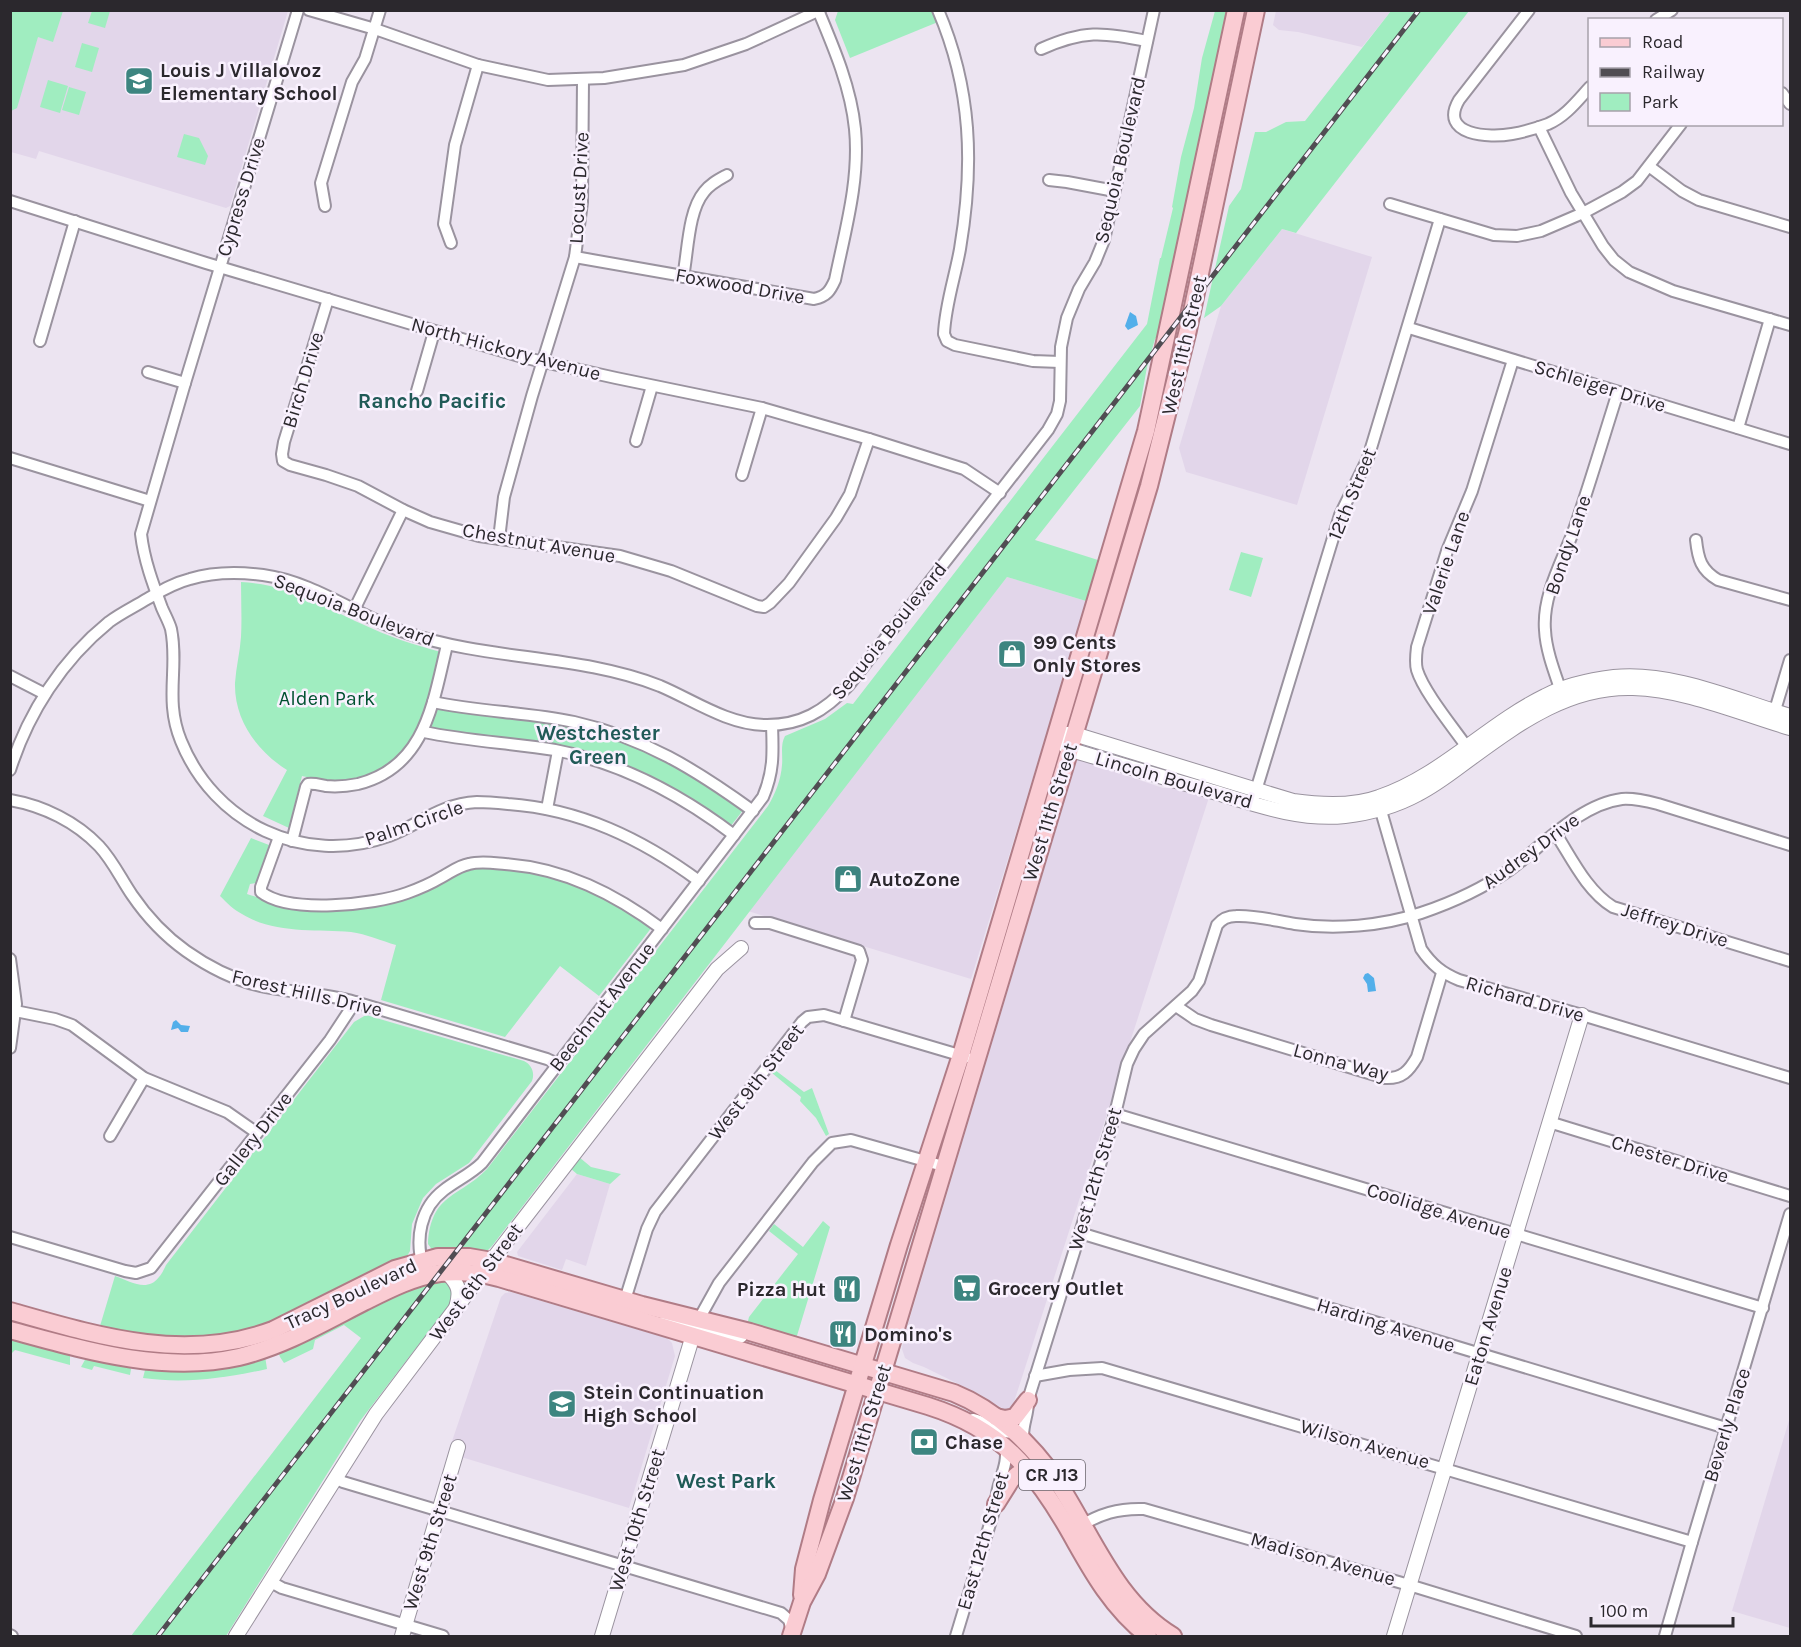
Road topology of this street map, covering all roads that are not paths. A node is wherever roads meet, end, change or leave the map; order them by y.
1 (298, 10) edge
2 (309, 10) edge
3 (380, 10) edge
4 (938, 10) edge
5 (1154, 10) edge
6 (1236, 10) edge
7 (1256, 10) edge
8 (1528, 10) edge
9 (819, 11) edge
10 (375, 29) junction
11 (1147, 41) junction
12 (1041, 49) dead end
13 (478, 65) junction
14 (583, 79) junction
15 (1588, 89) edge
16 (1680, 126) edge
17 (1539, 127) junction
18 (1650, 167) junction
19 (727, 175) dead end
20 (1049, 180) dead end
21 (1115, 191) junction
22 (10, 201) edge
23 (1390, 204) dead end
24 (325, 206) dead end
25 (1583, 213) junction
26 (1440, 219) junction
27 (75, 220) junction
28 (1791, 227) edge
29 (451, 243) dead end
30 (575, 257) junction
31 (220, 267) junction
32 (683, 277) junction
33 (328, 299) junction
34 (1770, 319) junction
35 (1791, 325) edge
36 (1409, 328) junction
37 (434, 332) junction
38 (40, 341) dead end
39 (1513, 360) junction
40 (543, 361) junction
41 (1060, 362) junction
42 (148, 372) dead end
43 (185, 383) junction
44 (652, 386) junction
45 (417, 391) dead end
46 (1618, 392) junction
47 (762, 408) junction
48 (1738, 428) junction
49 (868, 439) junction
50 (636, 441) dead end
51 (1791, 444) edge
52 (10, 458) edge
53 (283, 461) joint
54 (742, 475) dead end
55 (999, 493) junction
56 (150, 501) junction
57 (403, 510) junction
58 (499, 539) junction
59 (1696, 540) dead end
60 (157, 592) junction
61 (1791, 600) edge
62 (354, 610) junction
63 (447, 645) junction
64 (1791, 660) edge
65 (10, 676) edge
66 (45, 694) junction
67 (1562, 694) junction
68 (433, 702) junction
69 (1791, 716) edge
70 (1773, 717) junction
71 (772, 725) junction
72 (1791, 728) edge
73 (424, 732) junction
74 (1056, 734) junction
75 (1071, 742) junction
76 (558, 751) junction
77 (1470, 752) junction
78 (10, 770) edge
79 (1254, 797) junction
80 (10, 800) edge
81 (1379, 804) junction
82 (547, 808) junction
83 (753, 811) junction
84 (1556, 834) junction
85 (734, 835) junction
86 (279, 837) junction
87 (292, 841) junction
88 (1791, 845) edge
89 (699, 881) junction
90 (1412, 916) junction
91 (755, 923) dead end
92 (662, 929) junction
93 (741, 948) dead end
94 (10, 959) edge
95 (1791, 961) edge
96 (1442, 973) junction
97 (356, 1002) junction
98 (1176, 1006) junction
99 (15, 1011) junction
100 (1582, 1015) junction
101 (844, 1021) junction
102 (10, 1048) edge
103 (968, 1058) junction
104 (558, 1064) junction
105 (144, 1078) junction
106 (1791, 1078) edge
107 (1115, 1114) junction
108 (1550, 1122) junction
109 (257, 1133) junction
110 (110, 1136) dead end
111 (935, 1164) junction
112 (1791, 1196) edge
113 (1791, 1214) edge
114 (1080, 1233) junction
115 (1516, 1234) junction
116 (10, 1237) edge
117 (423, 1268) junction
118 (487, 1268) junction
119 (447, 1272) junction
120 (567, 1298) junction
121 (625, 1300) junction
122 (1763, 1308) junction
123 (456, 1310) junction
124 (10, 1311) edge
125 (699, 1319) junction
126 (645, 1321) junction
127 (10, 1330) edge
128 (750, 1332) junction
129 (693, 1335) junction
130 (1480, 1353) junction
131 (863, 1365) junction
132 (883, 1371) junction
133 (1035, 1376) junction
134 (857, 1385) junction
135 (877, 1391) junction
136 (1028, 1400) junction
137 (996, 1417) junction
138 (1726, 1428) junction
139 (1015, 1444) junction
140 (458, 1447) dead end
141 (1445, 1468) junction
142 (1034, 1476) junction
143 (335, 1478) junction
144 (996, 1504) junction
145 (439, 1512) junction
146 (1076, 1528) junction
147 (1692, 1542) junction
148 (623, 1566) junction
149 (271, 1582) junction
150 (1409, 1585) junction
151 (802, 1602) junction
152 (404, 1631) edge
153 (796, 1632) edge
154 (236, 1636) edge
155 (443, 1636) edge
156 (602, 1636) edge
157 (956, 1636) edge
158 (1148, 1636) edge
159 (1173, 1636) edge
160 (1394, 1636) edge
161 (1576, 1636) edge
162 (1665, 1636) edge

1 - 31 street, Cypress Drive
2 - 10 street
3 - 10 street
4 - 41 street
5 - 11 street, Sequoia Boulevard
6 - 74 main road, West 11th Street
7 - 75 main road, West 11th Street
8 - 17 street
9 - 14 street
9 - 32 street, Foxwood Drive
10 - 13 street
10 - 24 street
11 - 12 street
11 - 21 street, Sequoia Boulevard
13 - 14 street
13 - 29 street
14 - 30 street, Locust Drive
15 - 17 street
16 - 18 street
17 - 25 street
18 - 25 street
18 - 28 street
19 - 32 street
20 - 21 street
21 - 41 street, Sequoia Boulevard
22 - 27 street, North Hickory Avenue
23 - 26 street
25 - 26 street
25 - 34 street
26 - 36 street, 12th Street
27 - 31 street, North Hickory Avenue
27 - 38 street
30 - 32 street, Foxwood Drive
30 - 40 street, Locust Drive
31 - 33 street, North Hickory Avenue
31 - 43 street, Cypress Drive
33 - 37 street, North Hickory Avenue
33 - 53 street, Birch Drive
34 - 35 street
34 - 48 street
36 - 39 street, Schleiger Drive
36 - 79 street, 12th Street
37 - 40 street, North Hickory Avenue
37 - 45 street
39 - 46 street, Schleiger Drive
39 - 77 street, Valerie Lane
40 - 44 street, North Hickory Avenue
40 - 58 street, Locust Drive
41 - 55 street, Sequoia Boulevard
42 - 43 street
43 - 56 street, Cypress Drive
44 - 47 street, North Hickory Avenue
44 - 50 street
46 - 48 street, Schleiger Drive
46 - 67 street, Bondy Lane
47 - 49 street, North Hickory Avenue
47 - 54 street
48 - 51 street, Schleiger Drive
49 - 55 street, North Hickory Avenue
49 - 58 street, Chestnut Avenue
52 - 56 street
53 - 57 street, Chestnut Avenue
55 - 71 street, Sequoia Boulevard
56 - 60 street, Cypress Drive
57 - 58 street, Chestnut Avenue
57 - 62 street
59 - 61 street
60 - 62 street, Sequoia Boulevard
60 - 66 street, Sequoia Boulevard
60 - 86 street, Palm Circle
62 - 63 street, Sequoia Boulevard
63 - 68 street
63 - 71 street, Sequoia Boulevard
64 - 70 street
65 - 66 street
66 - 78 street, Sequoia Boulevard
67 - 70 street, Lincoln Boulevard
67 - 77 street, Lincoln Boulevard
68 - 73 street
68 - 83 street
69 - 70 street, Lincoln Boulevard
70 - 72 street, Lincoln Boulevard
71 - 83 street, Beechnut Avenue
73 - 76 street
73 - 87 street
74 - 75 street, Lincoln Boulevard
74 - 103 main road, West 11th Street
75 - 79 street, Lincoln Boulevard
75 - 103 main road, West 11th Street
76 - 82 street
76 - 85 street
77 - 81 street, Lincoln Boulevard
79 - 81 street, Lincoln Boulevard
80 - 97 street, Forest Hills Drive
81 - 90 street, Richard Drive
82 - 87 street, Palm Circle
82 - 89 street, Palm Circle
83 - 85 street, Beechnut Avenue
84 - 88 street, Audrey Drive
84 - 90 street, Audrey Drive
84 - 95 street, Jeffrey Drive
85 - 89 street, Beechnut Avenue
86 - 87 street, Palm Circle
86 - 92 street
89 - 92 street, Beechnut Avenue
90 - 96 street, Richard Drive
90 - 98 street, Audrey Drive
91 - 101 street
92 - 104 street, Beechnut Avenue
93 - 118 street, West 6th Street
94 - 99 street
96 - 98 street, Lonna Way
96 - 100 street, Richard Drive
97 - 104 street, Forest Hills Drive
97 - 109 street, Gallery Drive
98 - 107 street, West 12th Street
99 - 102 street
99 - 105 street
100 - 106 street, Richard Drive
100 - 108 street, Eaton Avenue
101 - 103 street, West 9th Street
101 - 121 street, West 9th Street
103 - 111 main road, West 11th Street
104 - 117 street, Beechnut Avenue
105 - 109 street
105 - 110 street
107 - 114 street, West 12th Street
107 - 115 street, Coolidge Avenue
108 - 112 street, Chester Drive
108 - 115 street, Eaton Avenue
109 - 116 street, Gallery Drive
111 - 125 street
111 - 131 main road, West 11th Street
111 - 132 main road, West 11th Street
113 - 122 street, Beverly Place
114 - 130 street, Harding Avenue
114 - 133 street, West 12th Street
115 - 122 street, Coolidge Avenue
115 - 130 street, Eaton Avenue
117 - 118 main road, Tracy Boulevard
117 - 119 main road, Tracy Boulevard
117 - 124 main road, Tracy Boulevard
117 - 127 main road, Tracy Boulevard
118 - 119 main road, Tracy Boulevard
118 - 120 main road, Tracy Boulevard
118 - 121 main road, Tracy Boulevard
118 - 123 street, West 6th Street
119 - 123 street
120 - 121 street
120 - 126 main road, Tracy Boulevard
121 - 125 main road, Tracy Boulevard
122 - 138 street, Beverly Place
123 - 143 street, West 6th Street
125 - 126 street
125 - 128 main road, Tracy Boulevard
126 - 129 main road, Tracy Boulevard
128 - 129 street
128 - 131 main road, Tracy Boulevard
129 - 134 main road, Tracy Boulevard
129 - 148 street, West 10th Street
130 - 138 street, Harding Avenue
130 - 141 street, Eaton Avenue
131 - 132 main road, Tracy Boulevard
131 - 134 main road, West 11th Street
132 - 135 main road, West 11th Street
132 - 137 main road, CR J13
133 - 136 street, West 12th Street
133 - 141 street, Wilson Avenue
134 - 135 main road, CR J13
134 - 151 main road, West 11th Street
135 - 139 main road, CR J13
135 - 151 main road, West 11th Street
136 - 137 main road
136 - 139 street, East 12th Street
137 - 139 main road, CR J13
138 - 147 street, Beverly Place
139 - 142 main road, CR J13
139 - 144 street, East 12th Street
139 - 146 main road, CR J13
140 - 145 street, West 9th Street
141 - 147 street, Wilson Avenue
141 - 150 street, Eaton Avenue
142 - 144 main road
142 - 146 main road, CR J13
143 - 145 street
143 - 149 street, West 6th Street
144 - 157 street, East 12th Street
145 - 148 street
145 - 152 street, West 9th Street
146 - 150 street, Madison Avenue
146 - 158 main road, CR J13
146 - 159 main road, CR J13
147 - 162 street, Beverly Place
148 - 153 street
148 - 156 street, West 10th Street
149 - 152 street
149 - 154 street, West 6th Street
150 - 160 street, Eaton Avenue
150 - 161 street, Madison Avenue
151 - 153 main road, West 11th Street
152 - 155 street

